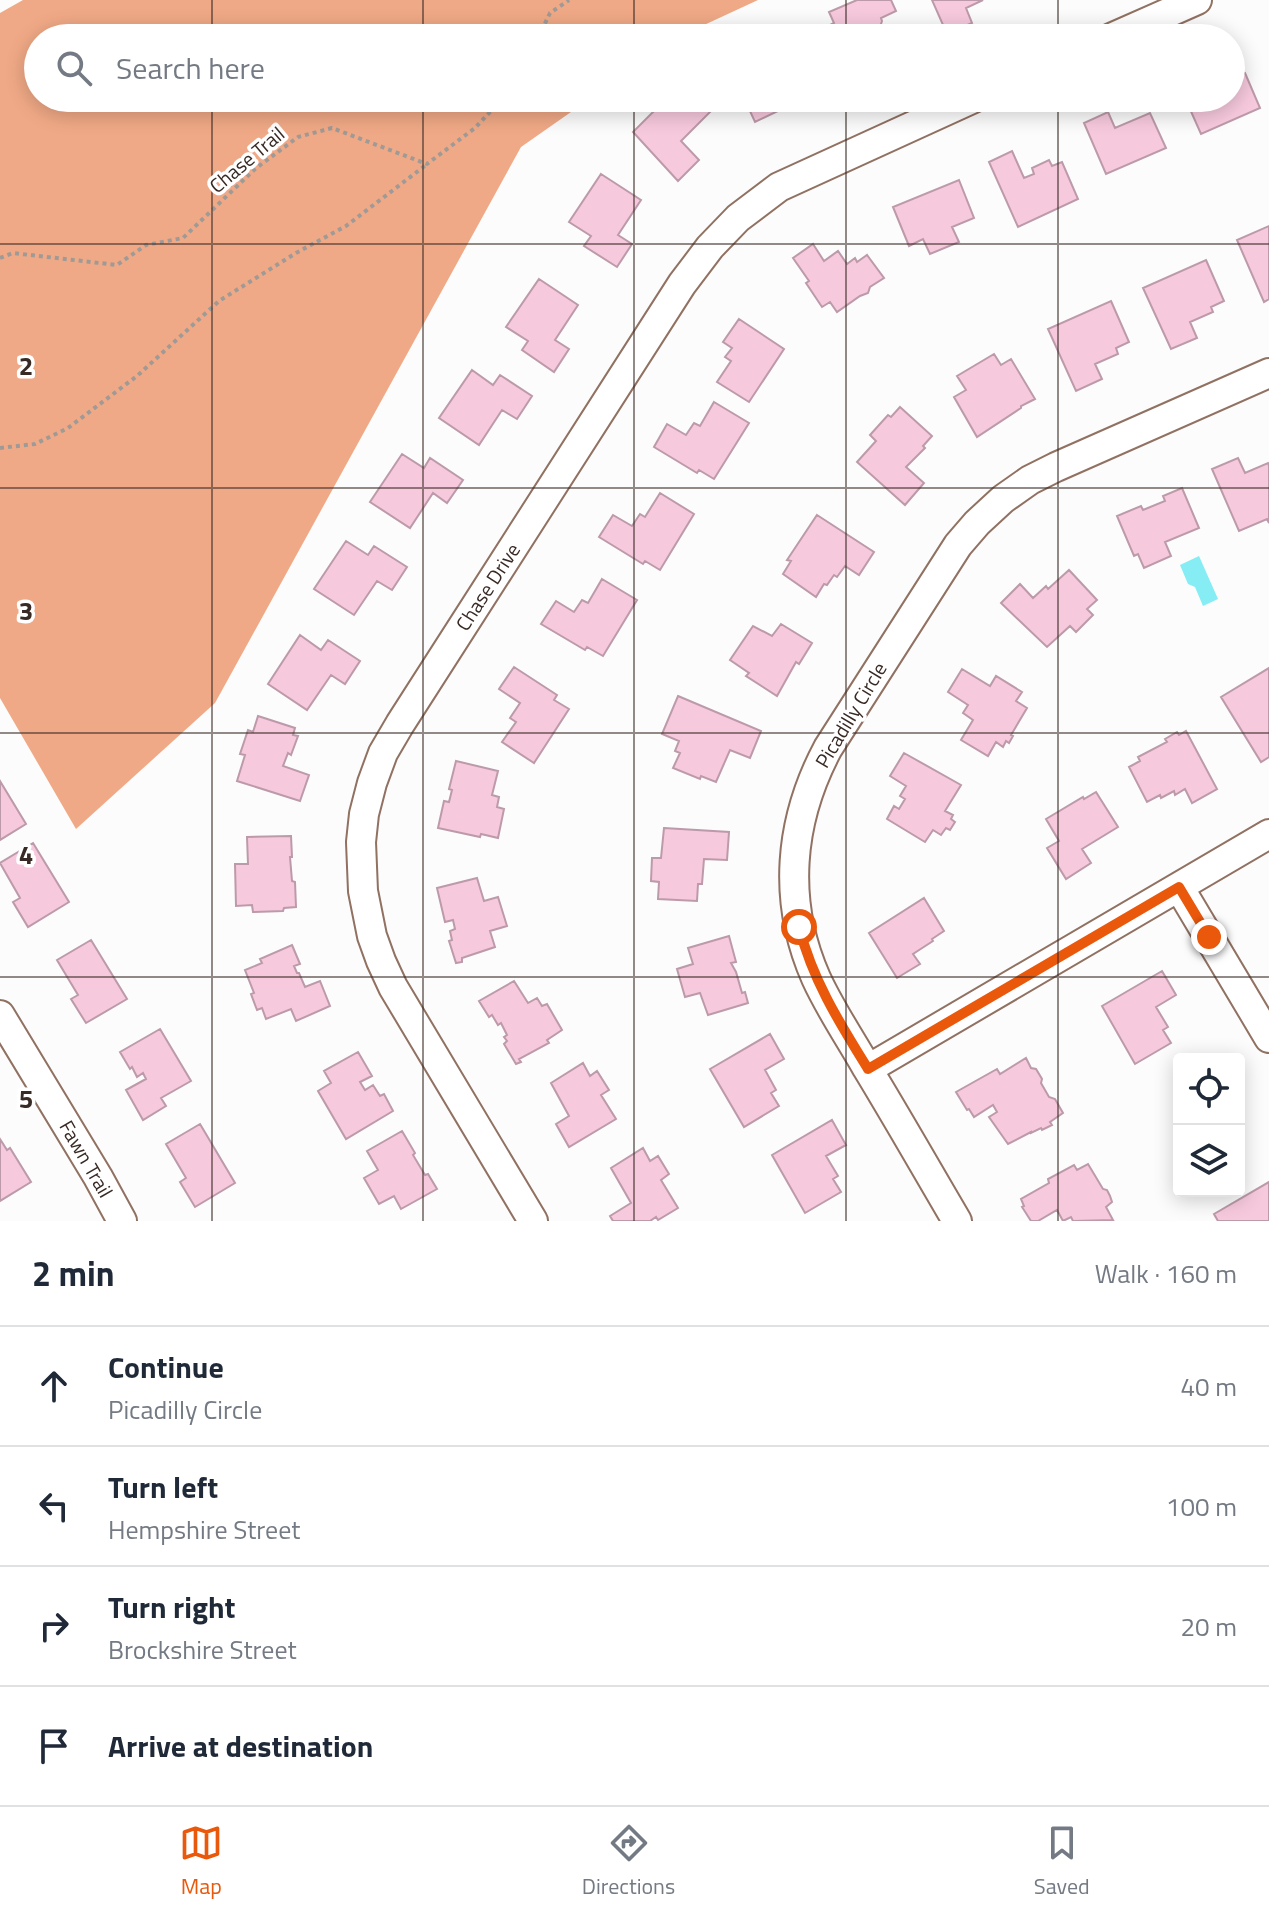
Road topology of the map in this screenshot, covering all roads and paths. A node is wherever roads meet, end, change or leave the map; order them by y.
1 (569, 0) edge
2 (1197, 0) edge
3 (545, 24) edge
4 (1143, 24) edge
5 (490, 112) edge
6 (943, 112) edge
7 (427, 164) junction
8 (0, 258) edge
9 (1269, 373) edge
10 (0, 448) edge
11 (1269, 834) edge
12 (1179, 887) junction
13 (0, 1015) edge
14 (1269, 1038) edge
15 (868, 1069) junction
16 (122, 1221) edge
17 (533, 1221) edge
18 (957, 1221) edge

1 - 3 path
2 - 4 street
5 - 7 path
6 - 17 street, Chase Drive
7 - 8 path, Chase Trail
7 - 10 path
9 - 15 street, Picadilly Circle
11 - 12 street
12 - 14 street
12 - 15 street
13 - 16 street, Fawn Trail
15 - 18 street, Picadilly Circle

